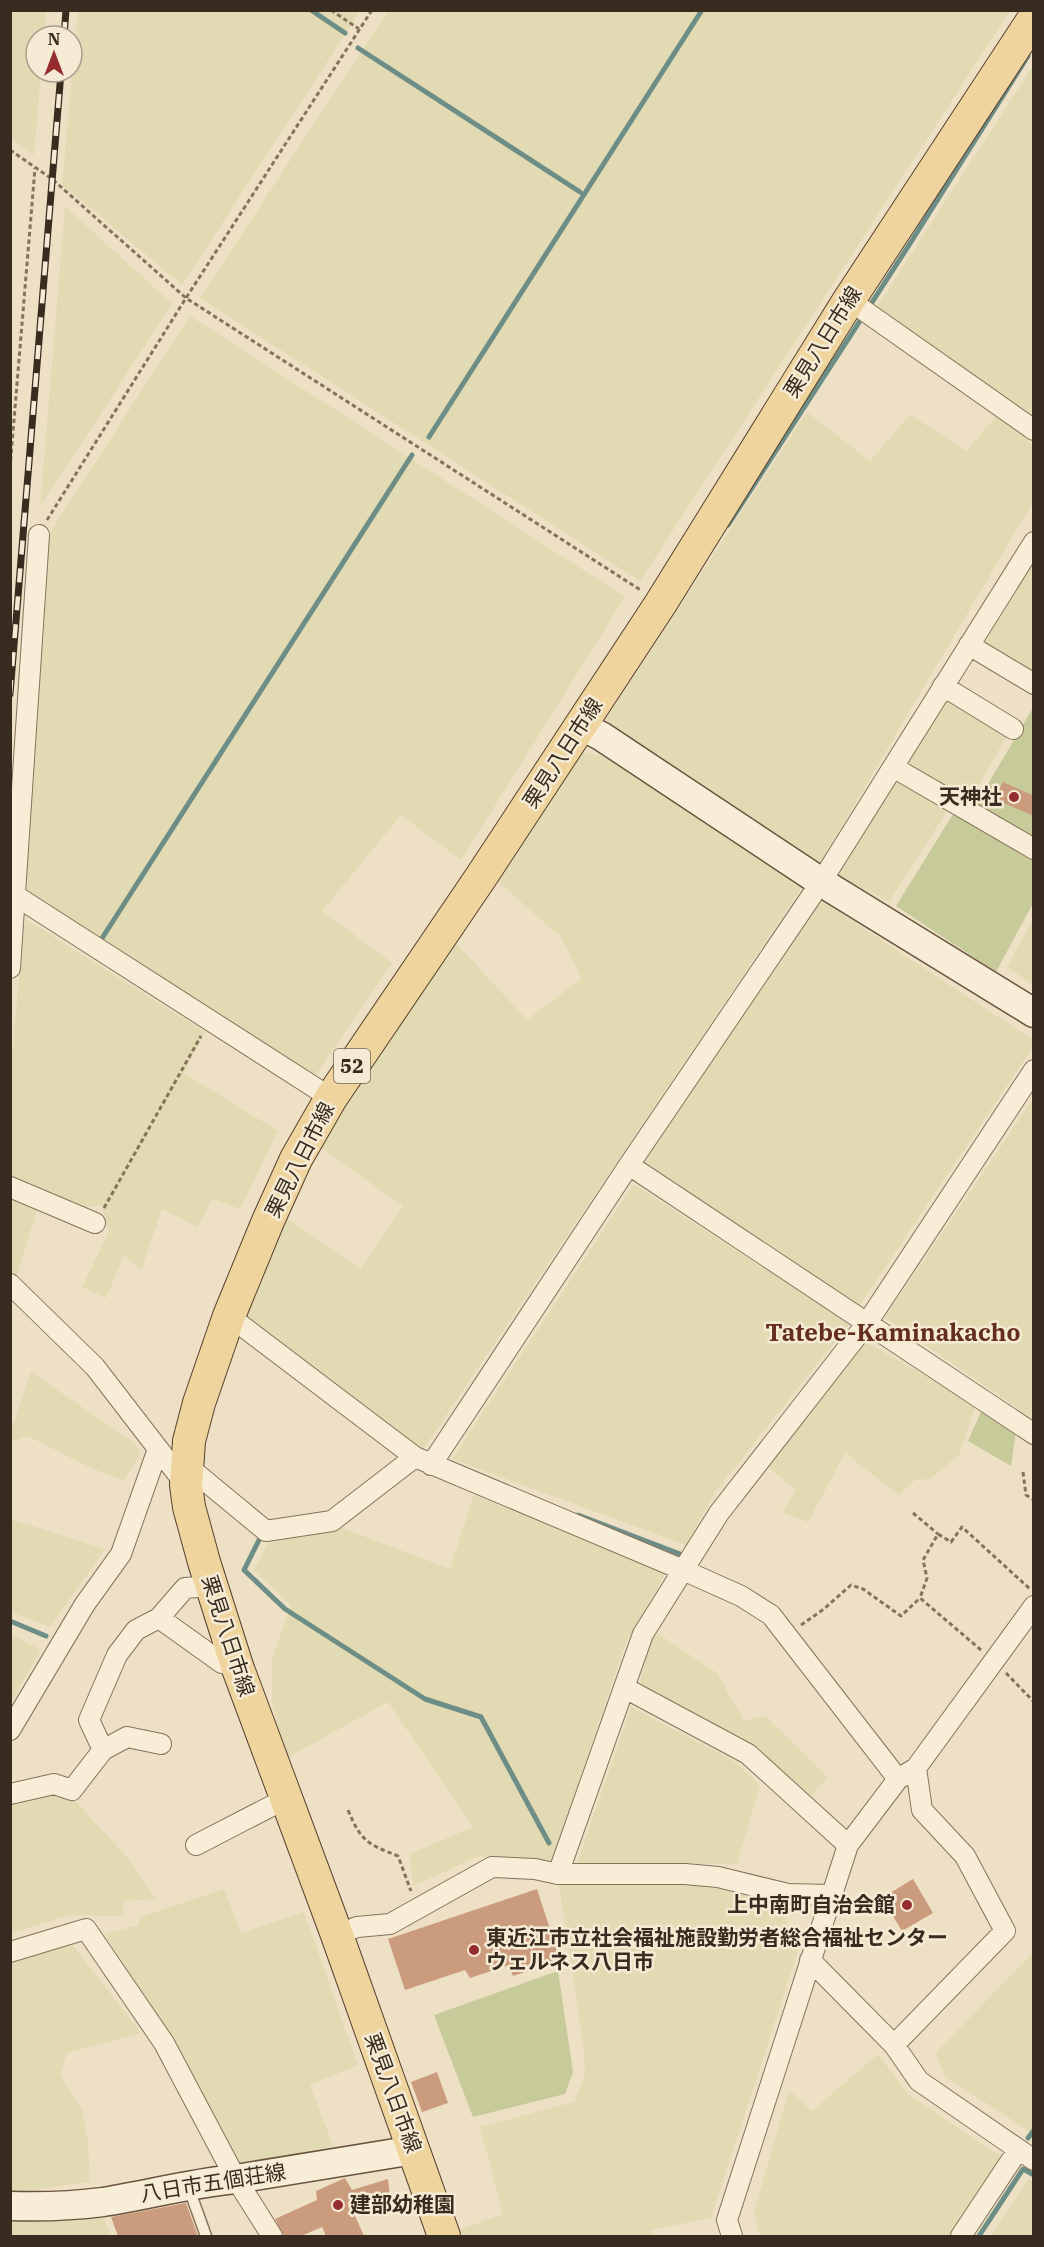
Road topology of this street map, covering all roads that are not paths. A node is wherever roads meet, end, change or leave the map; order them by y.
1 (1034, 18) edge
2 (849, 300) junction
3 (1034, 430) edge
4 (39, 535) road end
5 (1034, 542) edge
6 (969, 645) junction
7 (1034, 684) edge
8 (943, 686) junction
9 (581, 726) junction
10 (1013, 729) dead end
11 (893, 767) junction
12 (1034, 849) edge
13 (821, 882) junction
14 (16, 896) junction
15 (10, 968) edge
16 (1034, 1013) edge
17 (1034, 1070) edge
18 (331, 1098) junction
19 (628, 1165) junction
20 (10, 1187) edge
21 (95, 1222) road end
22 (10, 1284) edge
23 (229, 1316) junction
24 (867, 1323) junction
25 (1034, 1434) edge
26 (158, 1449) junction
27 (423, 1461) junction
28 (186, 1475) junction
29 (683, 1570) junction
30 (212, 1586) junction
31 (1034, 1606) edge
32 (159, 1618) junction
33 (237, 1666) junction
34 (625, 1688) junction
35 (10, 1730) edge
36 (161, 1744) dead end
37 (104, 1750) junction
38 (916, 1768) junction
39 (898, 1779) junction
40 (10, 1794) edge
41 (285, 1799) junction
42 (196, 1845) dead end
43 (848, 1845) junction
44 (558, 1874) junction
45 (830, 1895) junction
46 (337, 1935) junction
47 (10, 1952) edge
48 (810, 1960) junction
49 (894, 2045) junction
50 (414, 2150) junction
51 (1026, 2155) edge
52 (236, 2179) junction
53 (188, 2186) junction
54 (10, 2206) edge
55 (206, 2236) edge
56 (272, 2236) edge
57 (444, 2236) edge
58 (732, 2236) edge
59 (961, 2236) edge

1 - 2 main road, 栗見八日市線 / 52
2 - 3 street
2 - 9 main road, 栗見八日市線 / 52
4 - 14 street
5 - 6 street
6 - 7 street
6 - 8 street
8 - 10 street
8 - 11 street
9 - 13 street
9 - 18 main road, 栗見八日市線 / 52
11 - 12 street
11 - 13 street
13 - 16 street
13 - 19 street
14 - 15 street
14 - 18 street
17 - 24 street
18 - 23 main road, 栗見八日市線 / 52
19 - 24 street
19 - 27 street
20 - 21 street
22 - 26 street
23 - 27 street
23 - 28 main road, 栗見八日市線 / 52
24 - 25 street
24 - 29 street
26 - 28 street
26 - 35 street
27 - 28 street
27 - 29 street
28 - 30 main road, 栗見八日市線 / 52
29 - 34 street
29 - 39 street
30 - 32 street
30 - 33 main road, 栗見八日市線 / 52
31 - 38 street
32 - 33 street
32 - 37 street
33 - 41 main road, 栗見八日市線 / 52
34 - 43 street
34 - 44 street
36 - 37 street
37 - 40 street
38 - 39 street
38 - 49 street
39 - 43 street
41 - 42 street
41 - 46 main road, 栗見八日市線 / 52
43 - 45 street
44 - 45 street
44 - 46 street
45 - 48 street
46 - 50 main road, 栗見八日市線 / 52
47 - 52 street
48 - 49 street
48 - 58 street
49 - 51 street
50 - 52 street, 八日市五個荘線
50 - 57 main road, 栗見八日市線 / 52
51 - 59 street
52 - 53 street, 八日市五個荘線
52 - 56 street
53 - 54 street, 八日市五個荘線
53 - 55 lane

